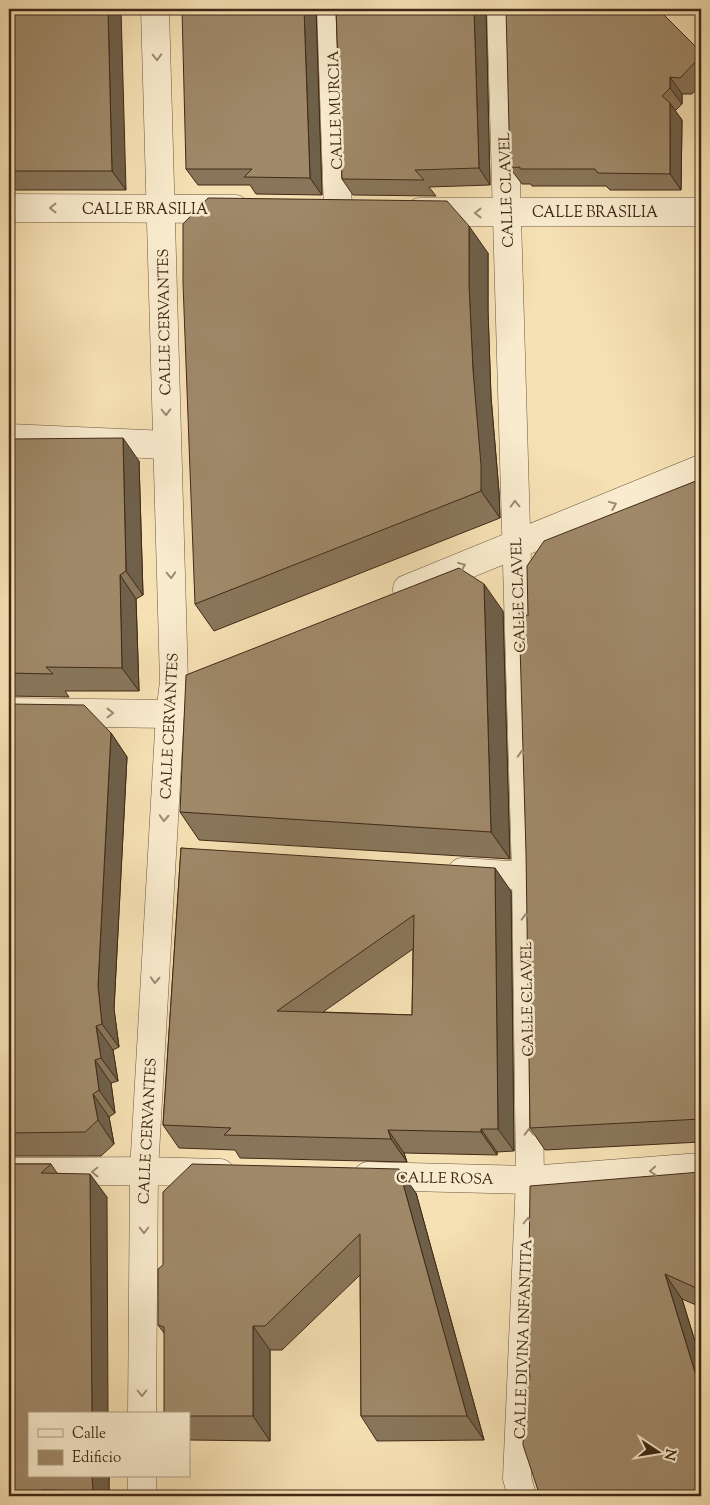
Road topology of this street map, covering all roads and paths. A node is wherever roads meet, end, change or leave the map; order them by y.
1 (155, 9) edge
2 (331, 9) edge
3 (501, 9) edge
4 (9, 208) edge
5 (161, 208) junction
6 (260, 210) edge
7 (309, 211) edge
8 (398, 212) edge
9 (701, 212) edge
10 (507, 213) junction
11 (9, 438) edge
12 (167, 445) junction
13 (701, 469) edge
14 (516, 545) junction
15 (387, 597) edge
16 (201, 671) edge
17 (174, 682) junction
18 (9, 712) edge
19 (170, 714) junction
20 (438, 870) edge
21 (526, 876) junction
22 (701, 1167) edge
23 (144, 1171) junction
24 (9, 1172) edge
25 (243, 1173) edge
26 (342, 1176) edge
27 (530, 1180) junction
28 (142, 1412) edge
29 (142, 1478) edge
30 (142, 1496) edge
31 (522, 1496) edge

1 -> 5 street, CALLE CERVANTES
2 - 7 street, CALLE MURCIA
3 - 10 street, CALLE CLAVEL
5 -> 4 street, CALLE BRASILIA
5 - 6 street, CALLE BRASILIA
5 -> 12 street, CALLE CERVANTES
10 -> 8 street, CALLE BRASILIA
9 - 10 street, CALLE BRASILIA
14 -> 10 street, CALLE CLAVEL
11 - 12 street
12 -> 17 street, CALLE CERVANTES
14 -> 13 street
15 -> 14 street
21 -> 14 street, CALLE CLAVEL
16 - 17 street
17 - 19 street, CALLE CERVANTES
18 -> 19 street
19 -> 23 street, CALLE CERVANTES
20 - 21 street
27 -> 21 street, CALLE CLAVEL
22 -> 27 street, CALLE ROSA
23 -> 24 street
23 - 25 street
23 -> 28 street, CALLE CERVANTES
26 - 27 street, CALLE ROSA
31 -> 27 street, CALLE DIVINA INFANTITA
29 - 30 street

